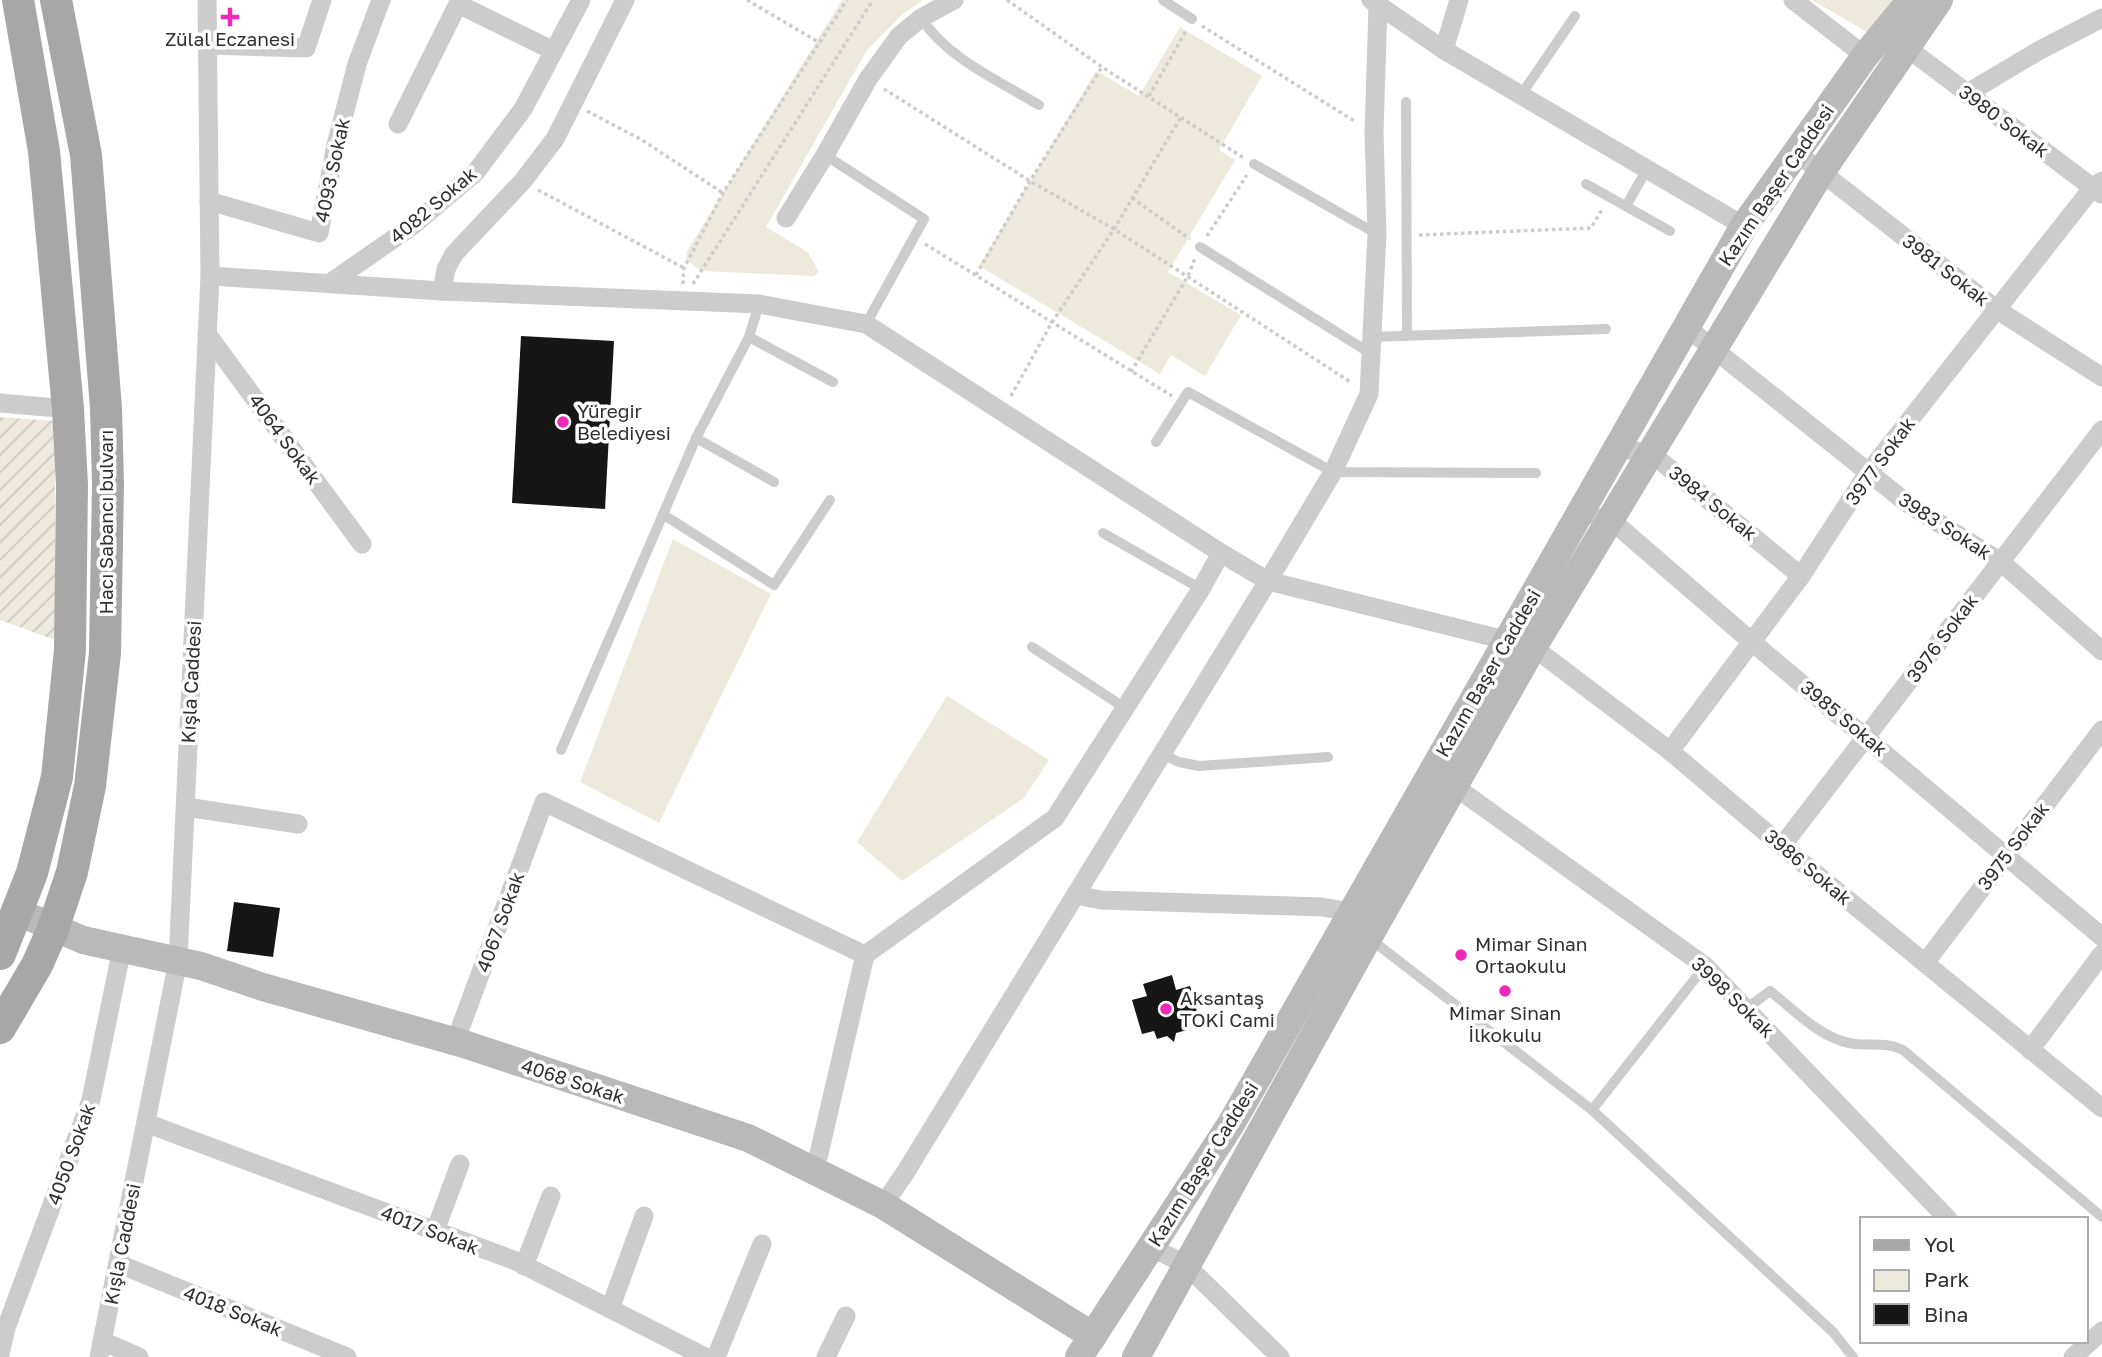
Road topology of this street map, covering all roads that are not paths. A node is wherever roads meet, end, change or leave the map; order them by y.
1 (18, 0) edge
2 (56, 0) edge
3 (207, 0) edge
4 (321, 0) edge
5 (381, 0) edge
6 (581, 0) edge
7 (625, 0) edge
8 (954, 0) edge
9 (1163, 0) edge
10 (1459, 0) edge
11 (1793, 0) edge
12 (1911, 0) edge
13 (1938, 0) edge
14 (459, 2) edge
15 (1374, 3) edge
16 (1575, 16) dead end
17 (921, 18) junction
18 (2102, 18) edge
19 (1192, 19) road end
20 (208, 45) junction
21 (1906, 47) junction
22 (1444, 50) junction
23 (554, 51) junction
24 (1865, 56) junction
25 (1966, 94) junction
26 (1521, 95) junction
27 (1406, 102) dead end
28 (1039, 105) dead end
29 (398, 124) dead end
30 (1797, 153) junction
31 (825, 155) junction
32 (1254, 164) road end
33 (1647, 169) junction
34 (1821, 172) junction
35 (1586, 184) dead end
36 (2099, 187) edge
37 (209, 201) junction
38 (1626, 206) junction
39 (786, 218) dead end
40 (1744, 226) junction
41 (1670, 231) dead end
42 (1377, 234) junction
43 (1200, 247) road end
44 (210, 276) junction
45 (330, 283) junction
46 (442, 291) junction
47 (759, 304) junction
48 (1996, 309) junction
49 (866, 324) junction
50 (1686, 327) junction
51 (1606, 329) dead end
52 (207, 334) junction
53 (1407, 336) junction
54 (749, 337) junction
55 (1370, 345) junction
56 (1713, 349) junction
57 (2102, 377) edge
58 (833, 382) dead end
59 (0, 403) edge
60 (68, 408) junction
61 (2102, 430) edge
62 (696, 438) junction
63 (1156, 442) dead end
64 (1616, 448) junction
65 (1652, 454) junction
66 (1333, 472) junction
67 (1536, 473) dead end
68 (1868, 473) junction
69 (774, 482) dead end
70 (830, 500) dead end
71 (1579, 514) junction
72 (664, 515) junction
73 (1611, 520) junction
74 (1103, 533) dead end
75 (362, 544) dead end
76 (1221, 553) junction
77 (2001, 562) junction
78 (1801, 576) junction
79 (1268, 581) junction
80 (1201, 589) junction
81 (1752, 642) junction
82 (1520, 643) junction
83 (1032, 647) dead end
84 (2102, 651) edge
85 (1125, 708) junction
86 (2102, 730) edge
87 (1867, 737) junction
88 (561, 750) dead end
89 (1670, 751) junction
90 (1162, 754) junction
91 (1328, 757) dead end
92 (1454, 786) junction
93 (186, 807) junction
94 (298, 824) dead end
95 (1782, 846) junction
96 (2005, 854) junction
97 (1076, 895) junction
98 (18, 912) junction
99 (1352, 912) junction
100 (53, 929) junction
101 (2102, 937) edge
102 (1368, 938) junction
103 (122, 948) junction
104 (0, 954) edge
105 (2102, 954) edge
106 (865, 955) junction
107 (178, 961) junction
108 (1925, 963) junction
109 (1705, 966) junction
110 (1746, 1009) junction
111 (0, 1028) edge
112 (455, 1042) junction
113 (2030, 1050) junction
114 (2102, 1108) edge
115 (1592, 1110) junction
116 (146, 1123) junction
117 (460, 1164) dead end
118 (815, 1171) junction
119 (551, 1196) dead end
120 (883, 1205) junction
121 (644, 1216) dead end
122 (1946, 1217) edge
123 (2102, 1217) edge
124 (435, 1231) junction
125 (762, 1244) dead end
126 (1151, 1247) junction
127 (119, 1264) junction
128 (1186, 1265) junction
129 (524, 1266) junction
130 (610, 1309) junction
131 (846, 1316) dead end
132 (3, 1326) edge
133 (1086, 1346) edge
134 (101, 1349) edge
135 (0, 1354) edge
136 (139, 1357) edge
137 (347, 1357) edge
138 (705, 1357) edge
139 (716, 1357) edge
140 (826, 1357) edge
141 (1136, 1357) edge
142 (1280, 1357) edge
143 (1853, 1357) edge

1 - 60 main road, Hacı Sabancı bulvarı
2 - 100 main road, Hacı Sabancı bulvarı
3 - 20 street, Kışla Caddesi
4 - 20 street
5 - 37 street, 4093 Sokak
6 - 23 street, 4082 Sokak
7 - 46 street
8 - 17 street
9 - 19 lane
10 - 22 street
11 - 24 street
12 - 24 main road, Kazım Başer Caddesi
13 - 21 main road, Kazım Başer Caddesi
14 - 23 street
14 - 29 street
15 - 22 street
15 - 42 street
16 - 26 lane
17 - 28 lane
17 - 31 street
18 - 25 street
20 - 37 street, Kışla Caddesi
21 - 25 street, 3980 Sokak
21 - 34 main road, Kazım Başer Caddesi
22 - 26 street
23 - 45 street, 4082 Sokak
24 - 30 main road, Kazım Başer Caddesi
25 - 36 street, 3980 Sokak
26 - 33 street
27 - 53 lane
30 - 34 street, 3981 Sokak
30 - 40 main road, Kazım Başer Caddesi
31 - 39 street
31 - 49 lane
32 - 42 lane
33 - 38 lane
33 - 40 street
34 - 48 street, 3981 Sokak
34 - 56 main road, Kazım Başer Caddesi
35 - 38 lane
36 - 48 street, 3977 Sokak
37 - 44 street, Kışla Caddesi
38 - 41 lane
40 - 50 main road, Kazım Başer Caddesi
42 - 55 street
43 - 55 lane
44 - 45 street
44 - 52 street, Kışla Caddesi
45 - 46 street
46 - 47 street
47 - 49 street
47 - 54 lane
48 - 57 street, 3981 Sokak
48 - 68 street, 3977 Sokak
49 - 76 street
50 - 56 street, 3983 Sokak
50 - 64 main road, Kazım Başer Caddesi
51 - 53 lane
52 - 75 street, 4064 Sokak
52 - 93 street, Kışla Caddesi
53 - 55 lane
54 - 58 lane
54 - 62 lane
55 - 66 street
56 - 65 main road, Kazım Başer Caddesi
56 - 68 street, 3983 Sokak
59 - 60 street
60 - 98 main road, Hacı Sabancı bulvarı
61 - 77 street, 3976 Sokak
62 - 69 lane
62 - 72 lane
63 - 66 lane
64 - 65 street, 3984 Sokak
64 - 71 main road, Kazım Başer Caddesi
65 - 73 main road, Kazım Başer Caddesi
65 - 78 street, 3984 Sokak
66 - 67 lane
66 - 79 street
68 - 77 street, 3983 Sokak
68 - 78 street, 3977 Sokak
70 - 72 lane
71 - 73 street
71 - 82 main road, Kazım Başer Caddesi
72 - 88 lane
73 - 81 street, 3985 Sokak
73 - 82 main road, Kazım Başer Caddesi
74 - 80 lane
76 - 79 street
76 - 80 street
77 - 84 street, 3983 Sokak
77 - 87 street, 3976 Sokak
78 - 81 street, 3977 Sokak
79 - 82 street
79 - 90 street
80 - 85 street
81 - 87 street, 3985 Sokak
81 - 89 street, 3977 Sokak
82 - 89 street, 3986 Sokak
82 - 92 main road, Kazım Başer Caddesi
82 - 99 main road, Kazım Başer Caddesi
83 - 85 lane
85 - 106 street
86 - 96 street, 3975 Sokak
87 - 95 street, 3976 Sokak
87 - 96 street, 3985 Sokak
89 - 95 street, 3986 Sokak
90 - 91 lane
90 - 97 street
92 - 102 main road, Kazım Başer Caddesi
92 - 109 street, 3998 Sokak
93 - 94 street
93 - 107 street, Kışla Caddesi
95 - 108 street, 3986 Sokak
96 - 101 street, 3985 Sokak
96 - 108 street, 3975 Sokak
97 - 99 street
97 - 120 street
98 - 100 main road, 4068 Sokak
98 - 104 main road, Hacı Sabancı bulvarı
99 - 126 main road, Kazım Başer Caddesi
100 - 103 main road, 4068 Sokak
100 - 111 main road, Hacı Sabancı bulvarı
102 - 115 lane
102 - 128 main road, Kazım Başer Caddesi
103 - 107 main road, 4068 Sokak
103 - 132 street, 4050 Sokak
105 - 113 street
106 - 112 street, 4067 Sokak
106 - 118 street
107 - 112 main road, 4068 Sokak
107 - 116 street, Kışla Caddesi
108 - 113 street, 3986 Sokak
109 - 110 street, 3998 Sokak
109 - 115 lane
110 - 122 street, 3998 Sokak
110 - 123 lane
112 - 118 main road, 4068 Sokak
113 - 114 street, 3986 Sokak
115 - 143 lane
116 - 124 street, 4017 Sokak
116 - 127 street, Kışla Caddesi
117 - 124 street
118 - 120 main road, 4068 Sokak
119 - 129 street
120 - 133 main road, 4068 Sokak
121 - 130 street
124 - 129 street, 4017 Sokak
125 - 139 street
126 - 128 street
126 - 133 main road, Kazım Başer Caddesi
127 - 134 street, Kışla Caddesi
127 - 137 street, 4018 Sokak
128 - 141 main road, Kazım Başer Caddesi
128 - 142 street
129 - 130 street, 4017 Sokak
130 - 138 street, 4017 Sokak
131 - 140 street
132 - 135 street, 4050 Sokak
134 - 136 street

